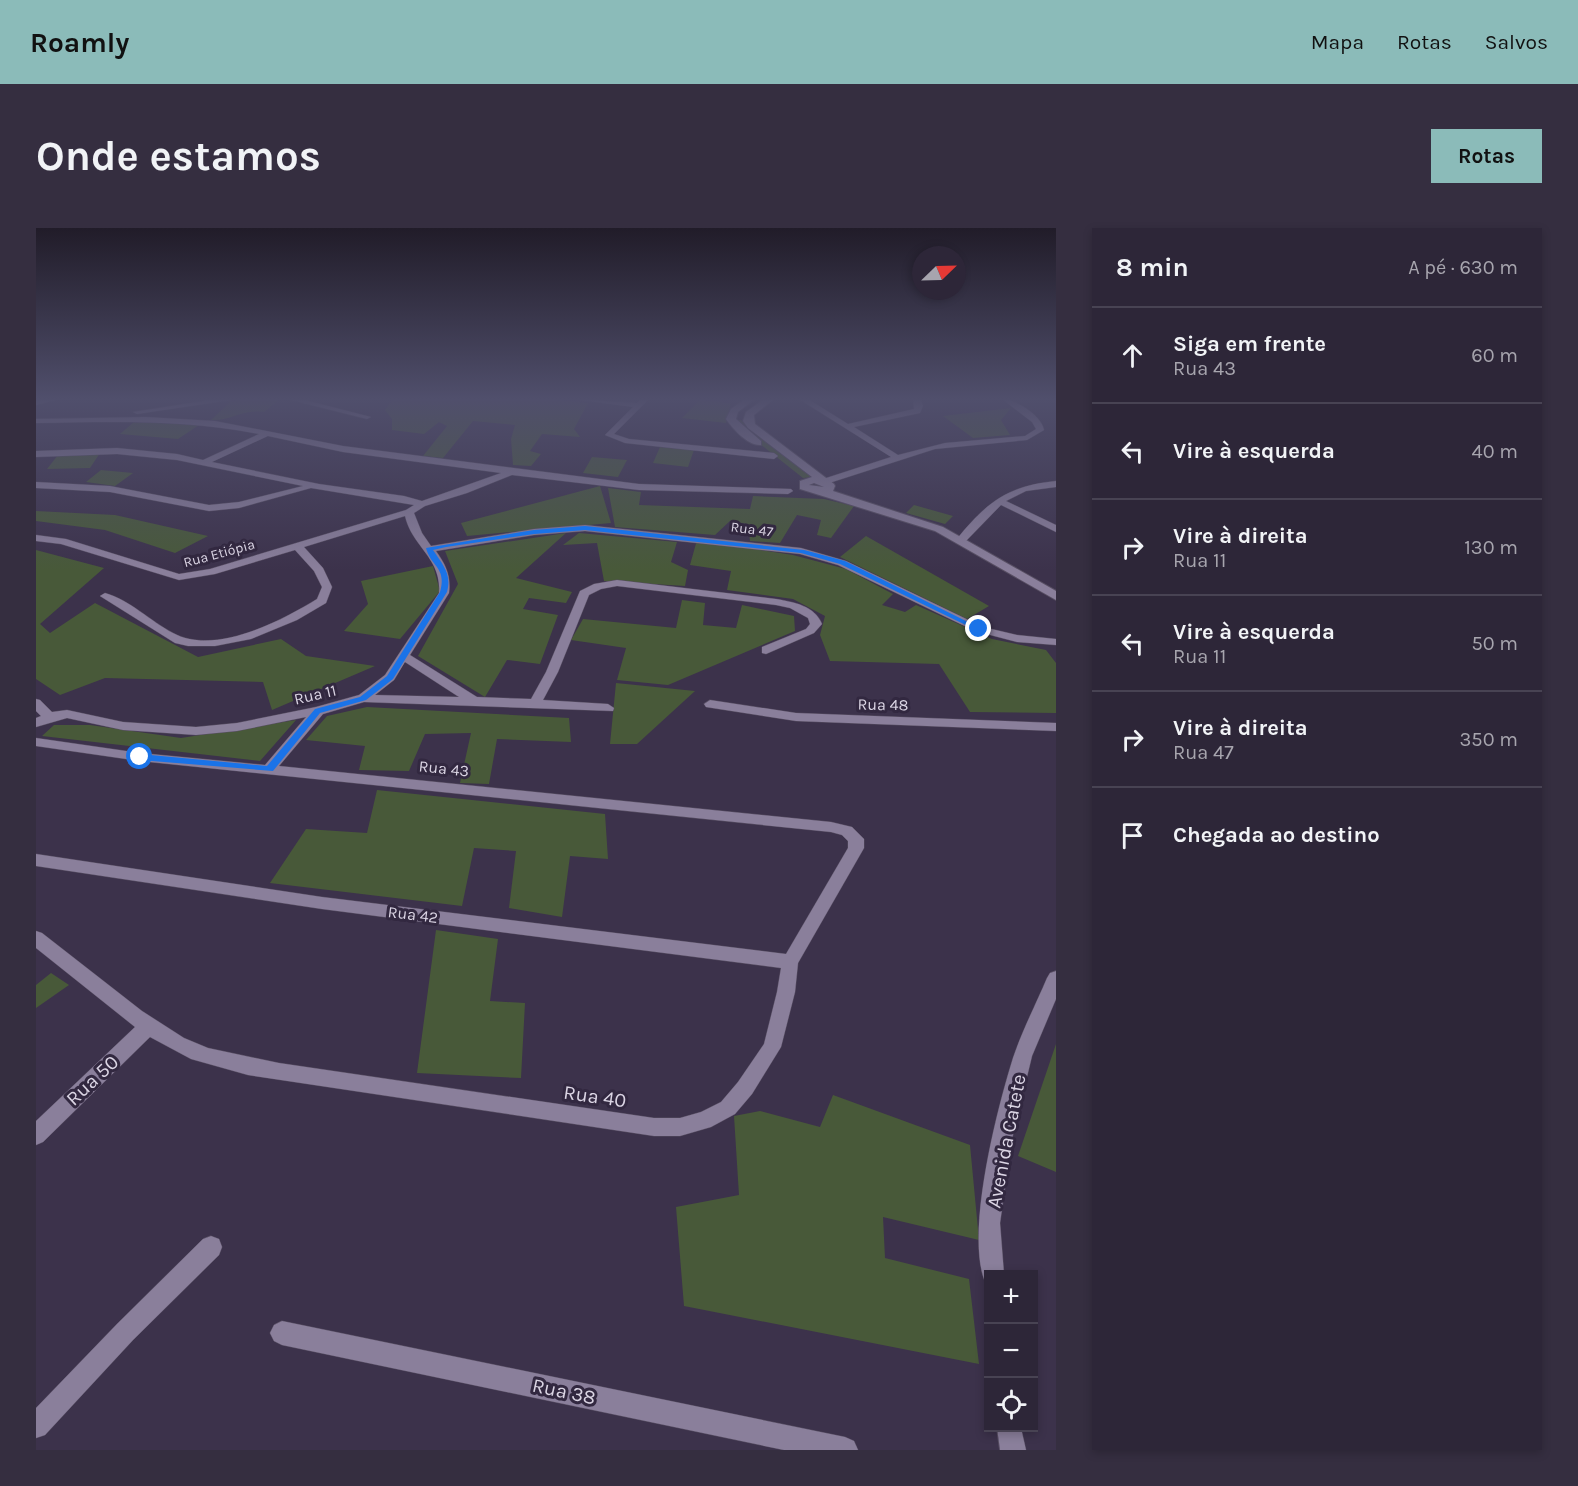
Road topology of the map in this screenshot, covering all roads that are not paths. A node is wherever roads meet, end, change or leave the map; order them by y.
1 (157, 456) edge
2 (217, 456) edge
3 (394, 456) edge
4 (752, 456) edge
5 (773, 456) edge
6 (785, 456) edge
7 (893, 456) edge
8 (904, 456) edge
9 (896, 458) junction
10 (777, 459) joint
11 (206, 461) junction
12 (511, 472) junction
13 (1056, 484) edge
14 (36, 485) edge
15 (291, 486) junction
16 (822, 488) junction
17 (788, 491) junction
18 (999, 501) junction
19 (422, 504) junction
20 (409, 512) junction
21 (1056, 529) edge
22 (36, 538) edge
23 (961, 540) junction
24 (296, 545) junction
25 (429, 549) junction
26 (105, 596) dead end
27 (1056, 596) edge
28 (1056, 642) edge
29 (766, 650) dead end
30 (404, 656) junction
31 (363, 698) junction
32 (36, 703) edge
33 (477, 703) junction
34 (535, 703) junction
35 (710, 704) dead end
36 (608, 708) dead end
37 (318, 711) junction
38 (49, 717) junction
39 (36, 723) edge
40 (1056, 727) edge
41 (36, 742) edge
42 (269, 769) junction
43 (848, 831) joint
44 (36, 860) edge
45 (36, 938) edge
46 (790, 962) junction
47 (1056, 978) edge
48 (149, 1026) junction
49 (36, 1135) edge
50 (211, 1247) dead end
51 (993, 1270) edge
52 (282, 1333) dead end
53 (36, 1426) edge
54 (1010, 1432) edge
55 (845, 1450) edge
56 (1013, 1450) edge

1 - 11 street
2 - 11 street
3 - 12 street
4 - 10 street
5 - 10 main road
6 - 16 main road
7 - 9 street
8 - 9 street
9 - 16 street
11 - 15 street
12 - 17 street
12 - 19 street
13 - 18 street
14 - 15 street
15 - 19 street
16 - 17 main road
16 - 17 main road
16 - 23 main road
18 - 21 street
18 - 23 street
19 - 20 street
20 - 24 street, Rua Etiópia
20 - 25 street, Rua 11
22 - 24 street, Rua Etiópia
23 - 27 main road
24 - 26 street
25 - 28 street, Rua 47
25 - 30 street, Rua 11
29 - 34 street
30 - 31 street, Rua 11
30 - 33 street
31 - 33 street
31 - 37 street, Rua 11
32 - 38 street
33 - 34 street
34 - 36 street
35 - 40 street, Rua 48
37 - 38 street, Rua 11
37 - 42 street
38 - 39 street, Rua 11
41 - 42 street, Rua 43
42 - 43 street, Rua 43
43 - 46 street, Rua 40
44 - 46 street, Rua 42
45 - 48 street, Rua 40
46 - 48 street, Rua 40
47 - 51 street, Avenida Catete
48 - 49 street, Rua 50
50 - 53 street
52 - 55 street, Rua 38
54 - 56 street

